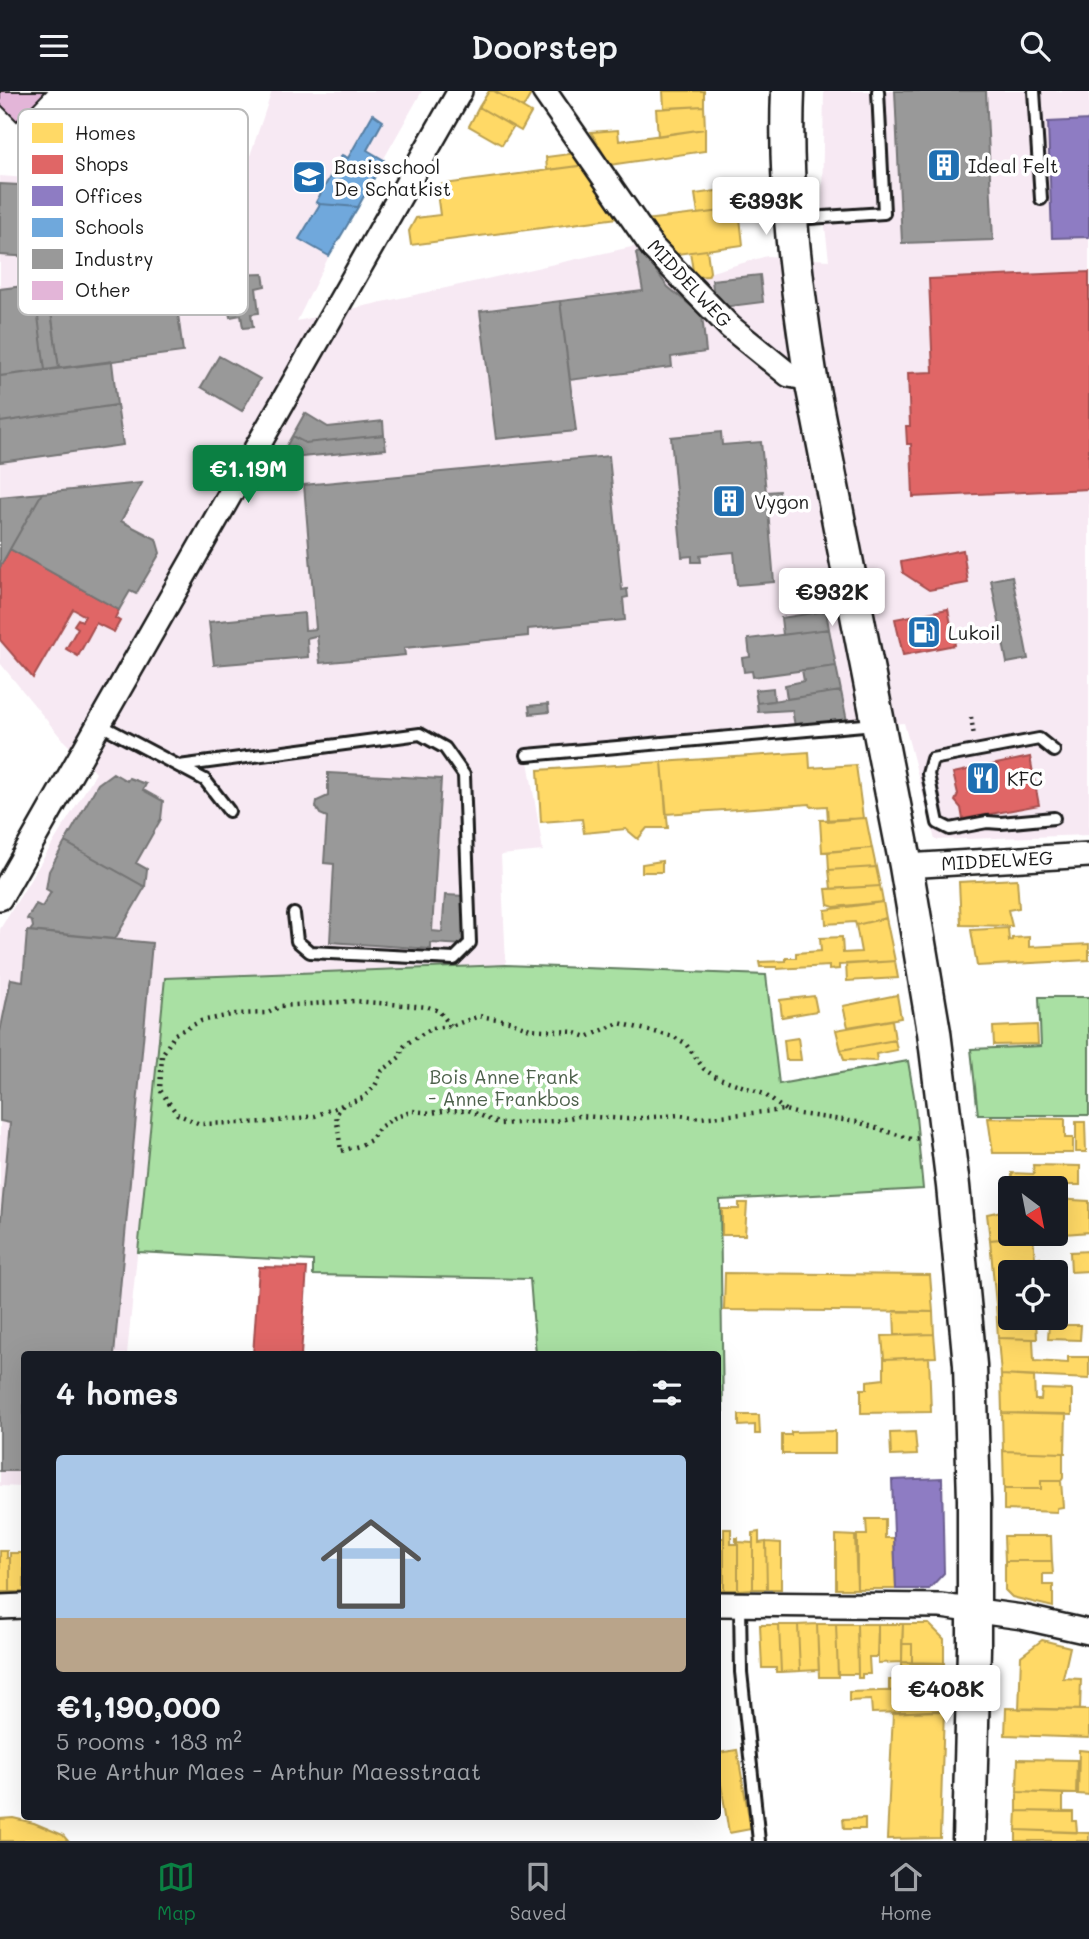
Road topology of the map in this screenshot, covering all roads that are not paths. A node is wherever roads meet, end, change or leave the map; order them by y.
1 (460, 91) edge
2 (544, 91) edge
3 (788, 91) edge
4 (878, 91) edge
5 (1034, 91) edge
6 (1041, 199) dead end
7 (791, 219) junction
8 (811, 379) junction
9 (99, 724) junction
10 (878, 724) junction
11 (1054, 751) dead end
12 (527, 755) dead end
13 (179, 766) junction
14 (229, 811) dead end
15 (1054, 818) dead end
16 (1089, 855) edge
17 (906, 866) junction
18 (0, 898) edge
19 (294, 914) dead end
20 (729, 1604) edge
21 (21, 1606) edge
22 (0, 1607) edge
23 (974, 1610) junction
24 (1089, 1632) edge
25 (759, 1841) edge
26 (969, 1841) edge

1 - 9 street
2 - 8 street, MIDDELWEG
3 - 7 main road
4 - 7 lane
5 - 6 lane
7 - 8 main road
8 - 10 main road
9 - 13 lane
9 - 18 street
10 - 12 lane
10 - 17 main road
11 - 15 lane
13 - 14 lane
13 - 19 lane
16 - 17 street, MIDDELWEG
17 - 23 main road
20 - 23 street
20 - 25 lane
21 - 22 street
23 - 24 street
23 - 26 main road

